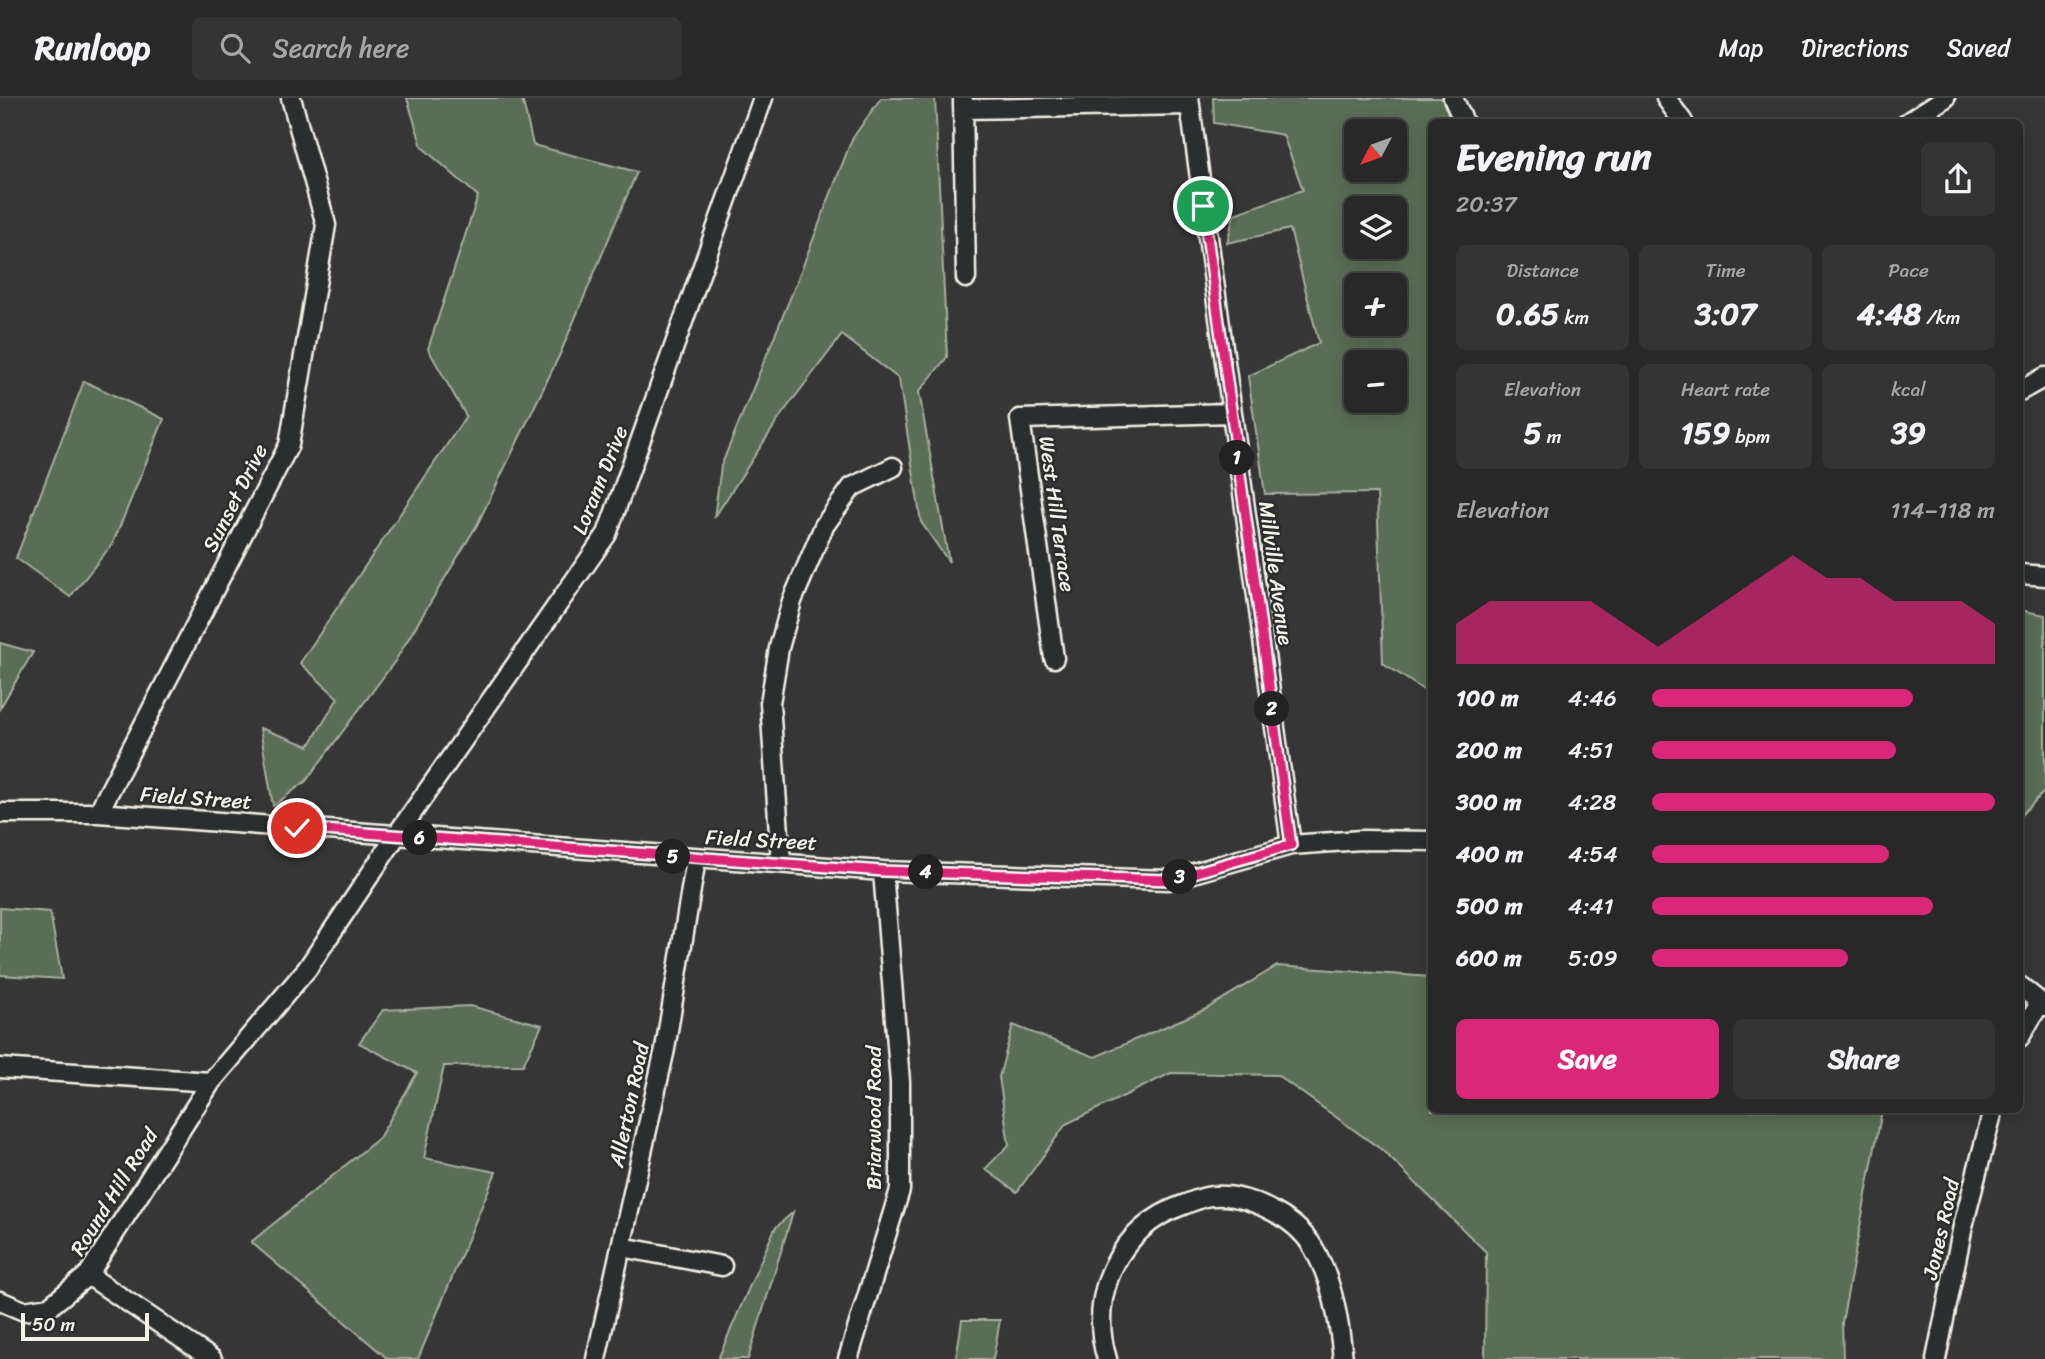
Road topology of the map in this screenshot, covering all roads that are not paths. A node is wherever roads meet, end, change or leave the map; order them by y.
1 (291, 98) edge
2 (763, 98) edge
3 (1453, 98) edge
4 (1666, 98) edge
5 (1945, 98) edge
6 (1189, 101) edge
7 (964, 104) edge
8 (1463, 119) edge
9 (1681, 119) edge
10 (1913, 119) edge
11 (966, 278) dead end
12 (2045, 377) edge
13 (2023, 389) edge
14 (1231, 413) junction
15 (893, 467) dead end
16 (2023, 574) edge
17 (2045, 576) edge
18 (1054, 658) dead end
19 (0, 813) edge
20 (98, 813) junction
21 (396, 836) junction
22 (1428, 841) edge
23 (1291, 845) junction
24 (696, 859) junction
25 (782, 862) junction
26 (883, 871) junction
27 (2023, 988) edge
28 (2042, 1004) edge
29 (2023, 1032) edge
30 (0, 1068) edge
31 (211, 1082) junction
32 (1992, 1113) edge
33 (622, 1247) junction
34 (722, 1266) dead end
35 (88, 1275) junction
36 (0, 1301) edge
37 (212, 1359) edge
38 (596, 1359) edge
39 (848, 1359) edge
40 (1107, 1359) edge
41 (1343, 1359) edge
42 (1936, 1359) edge

1 - 20 street, Sunset Drive
2 - 21 street, Lorann Drive
3 - 8 street
4 - 9 street
5 - 10 street
6 - 7 street
6 - 14 street, Millville Avenue
7 - 11 street
12 - 13 street
14 - 18 street, West Hill Terrace
14 - 23 street, Millville Avenue
15 - 25 street
16 - 17 street
19 - 20 street, Field Street
20 - 21 street, Field Street
21 - 24 street, Field Street
21 - 31 street, Round Hill Road
22 - 23 street, Field Street
23 - 26 street, Field Street
24 - 25 street, Field Street
24 - 33 street, Allerton Road
25 - 26 street, Field Street
26 - 39 street, Briarwood Road
27 - 28 street
28 - 29 street
30 - 31 street
31 - 35 street, Round Hill Road
32 - 42 street, Jones Road
33 - 34 street
33 - 38 street, Allerton Road
35 - 36 street, Round Hill Road
35 - 37 street
40 - 41 street

